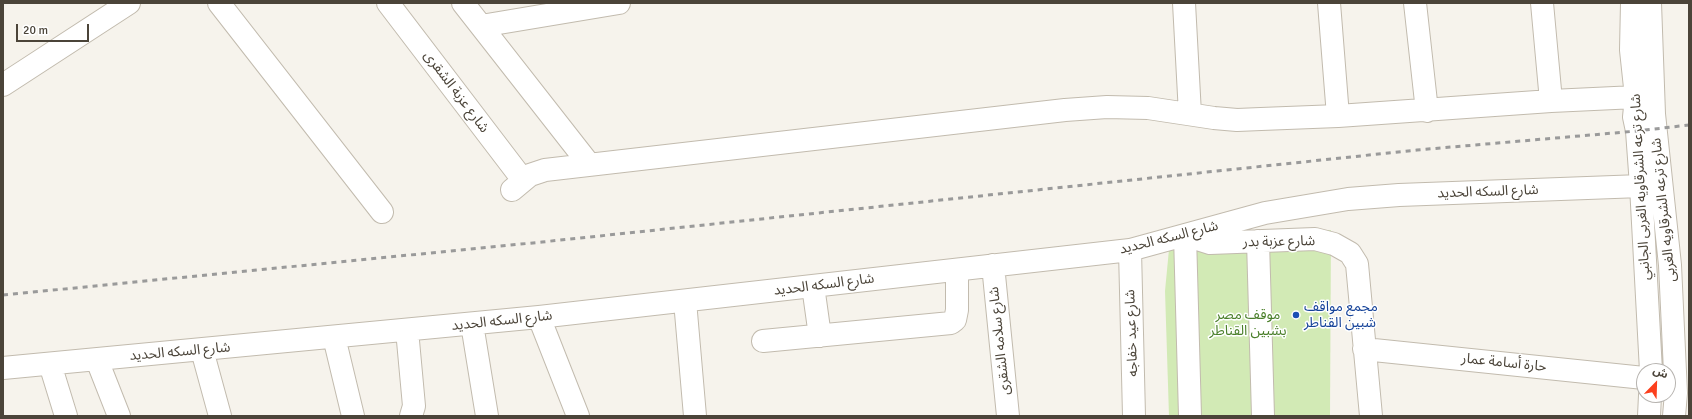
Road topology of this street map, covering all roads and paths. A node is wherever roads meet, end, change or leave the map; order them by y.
1 (129, 3) edge
2 (219, 3) edge
3 (388, 3) edge
4 (463, 3) edge
5 (619, 3) edge
6 (1184, 3) edge
7 (1329, 3) edge
8 (1415, 3) edge
9 (1542, 3) edge
10 (1632, 3) edge
11 (1650, 3) edge
12 (481, 26) junction
13 (3, 85) edge
14 (1636, 97) junction
15 (1551, 101) junction
16 (1427, 111) junction
17 (1190, 114) junction
18 (1338, 116) junction
19 (589, 164) junction
20 (1641, 186) junction
21 (382, 212) dead end
22 (1185, 235) junction
23 (1258, 241) junction
24 (1130, 250) junction
25 (993, 265) junction
26 (1680, 265) edge
27 (957, 270) junction
28 (813, 286) junction
29 (685, 301) junction
30 (539, 317) junction
31 (472, 324) junction
32 (407, 330) junction
33 (820, 336) junction
34 (334, 337) junction
35 (762, 341) dead end
36 (1364, 349) junction
37 (202, 350) junction
38 (97, 360) junction
39 (1651, 363) edge
40 (50, 364) junction
41 (3, 368) edge
42 (1636, 377) edge
43 (1650, 403) edge
44 (66, 416) edge
45 (120, 416) edge
46 (220, 416) edge
47 (353, 416) edge
48 (411, 416) edge
49 (487, 416) edge
50 (578, 416) edge
51 (695, 416) edge
52 (1008, 416) edge
53 (1134, 416) edge
54 (1190, 416) edge
55 (1263, 416) edge
56 (1371, 416) edge
57 (1649, 416) edge
58 (1674, 416) edge

1 - 13 street
2 - 21 street
3 - 19 street, شارع عزبة الشقرى
4 - 12 street
5 - 12 street
6 - 17 street
7 - 18 street
8 - 16 street
9 - 15 street
10 - 14 street, شارع ترعه الشرقاويه الغربى الجانبي
11 - 26 street, شارع ترعه الشرقاويه الغربى
12 - 19 street
14 - 15 street
14 - 20 street, شارع ترعه الشرقاويه الغربى الجانبي
15 - 16 street
16 - 18 street
17 - 18 street
17 - 19 street
20 - 22 street, شارع السكه الحديد
20 - 39 street, شارع ترعه الشرقاويه الغربى الجانبي
22 - 23 street, شارع عزبة بدر
22 - 24 street, شارع السكه الحديد
22 - 54 street
23 - 36 street, شارع عزبة بدر
23 - 55 street
24 - 25 street, شارع السكه الحديد
24 - 53 street, شارع عيد خفاجه
25 - 27 street, شارع السكه الحديد
25 - 52 street, شارع سلامه الشقرى
26 - 58 street, شارع ترعه الشرقاويه الغربى
27 - 28 street, شارع السكه الحديد
27 - 33 street
28 - 29 street, شارع السكه الحديد
28 - 33 street
29 - 30 street, شارع السكه الحديد
29 - 51 street
30 - 31 street, شارع السكه الحديد
30 - 50 street
31 - 32 street, شارع السكه الحديد
31 - 49 street
32 - 34 street, شارع السكه الحديد
32 - 48 street
33 - 35 street
34 - 37 street, شارع السكه الحديد
34 - 47 street
36 - 42 street, حارة أسامة عمار
36 - 56 street, شارع عزبة بدر
37 - 38 street, شارع السكه الحديد
37 - 46 street
38 - 40 street, شارع السكه الحديد
38 - 45 street
40 - 41 street, شارع السكه الحديد
40 - 44 street
43 - 57 street

